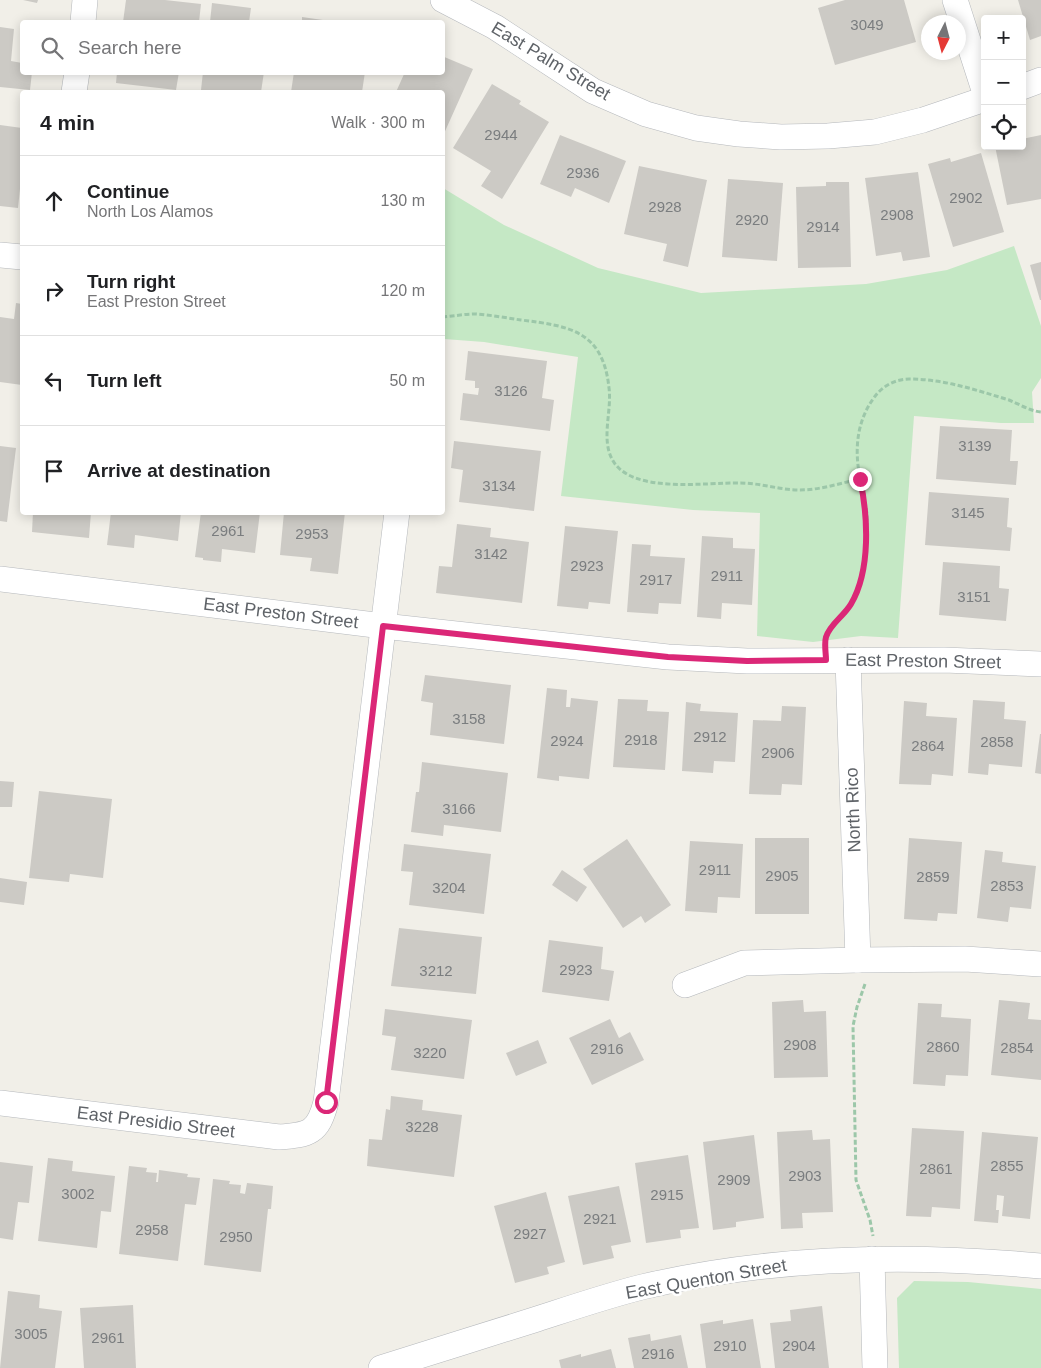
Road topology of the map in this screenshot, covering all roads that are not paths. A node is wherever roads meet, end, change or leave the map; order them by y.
1 (85, 0) edge
2 (443, 0) edge
3 (954, 0) edge
4 (83, 20) edge
5 (76, 75) edge
6 (1041, 80) edge
7 (981, 81) edge
8 (1026, 86) edge
9 (74, 90) edge
10 (981, 100) edge
11 (0, 255) edge
12 (20, 257) edge
13 (397, 515) edge
14 (0, 579) edge
15 (383, 626) junction
16 (837, 660) junction
17 (1041, 664) edge
18 (862, 960) junction
19 (1041, 964) edge
20 (685, 985) dead end
21 (0, 1103) edge
22 (872, 1259) junction
23 (1041, 1266) edge
24 (382, 1368) edge
25 (876, 1368) edge

1 - 4 street
2 - 10 street, East Palm Street
3 - 7 street
5 - 9 street
6 - 8 street
11 - 12 street
13 - 15 street
14 - 15 street, East Preston Street
15 - 16 street, East Preston Street
15 - 21 street, East Presidio Street
16 - 17 street, East Preston Street
16 - 18 street, North Rico
18 - 19 street
18 - 20 street
22 - 23 street, East Quenton Street
22 - 24 street, East Quenton Street
22 - 25 street

